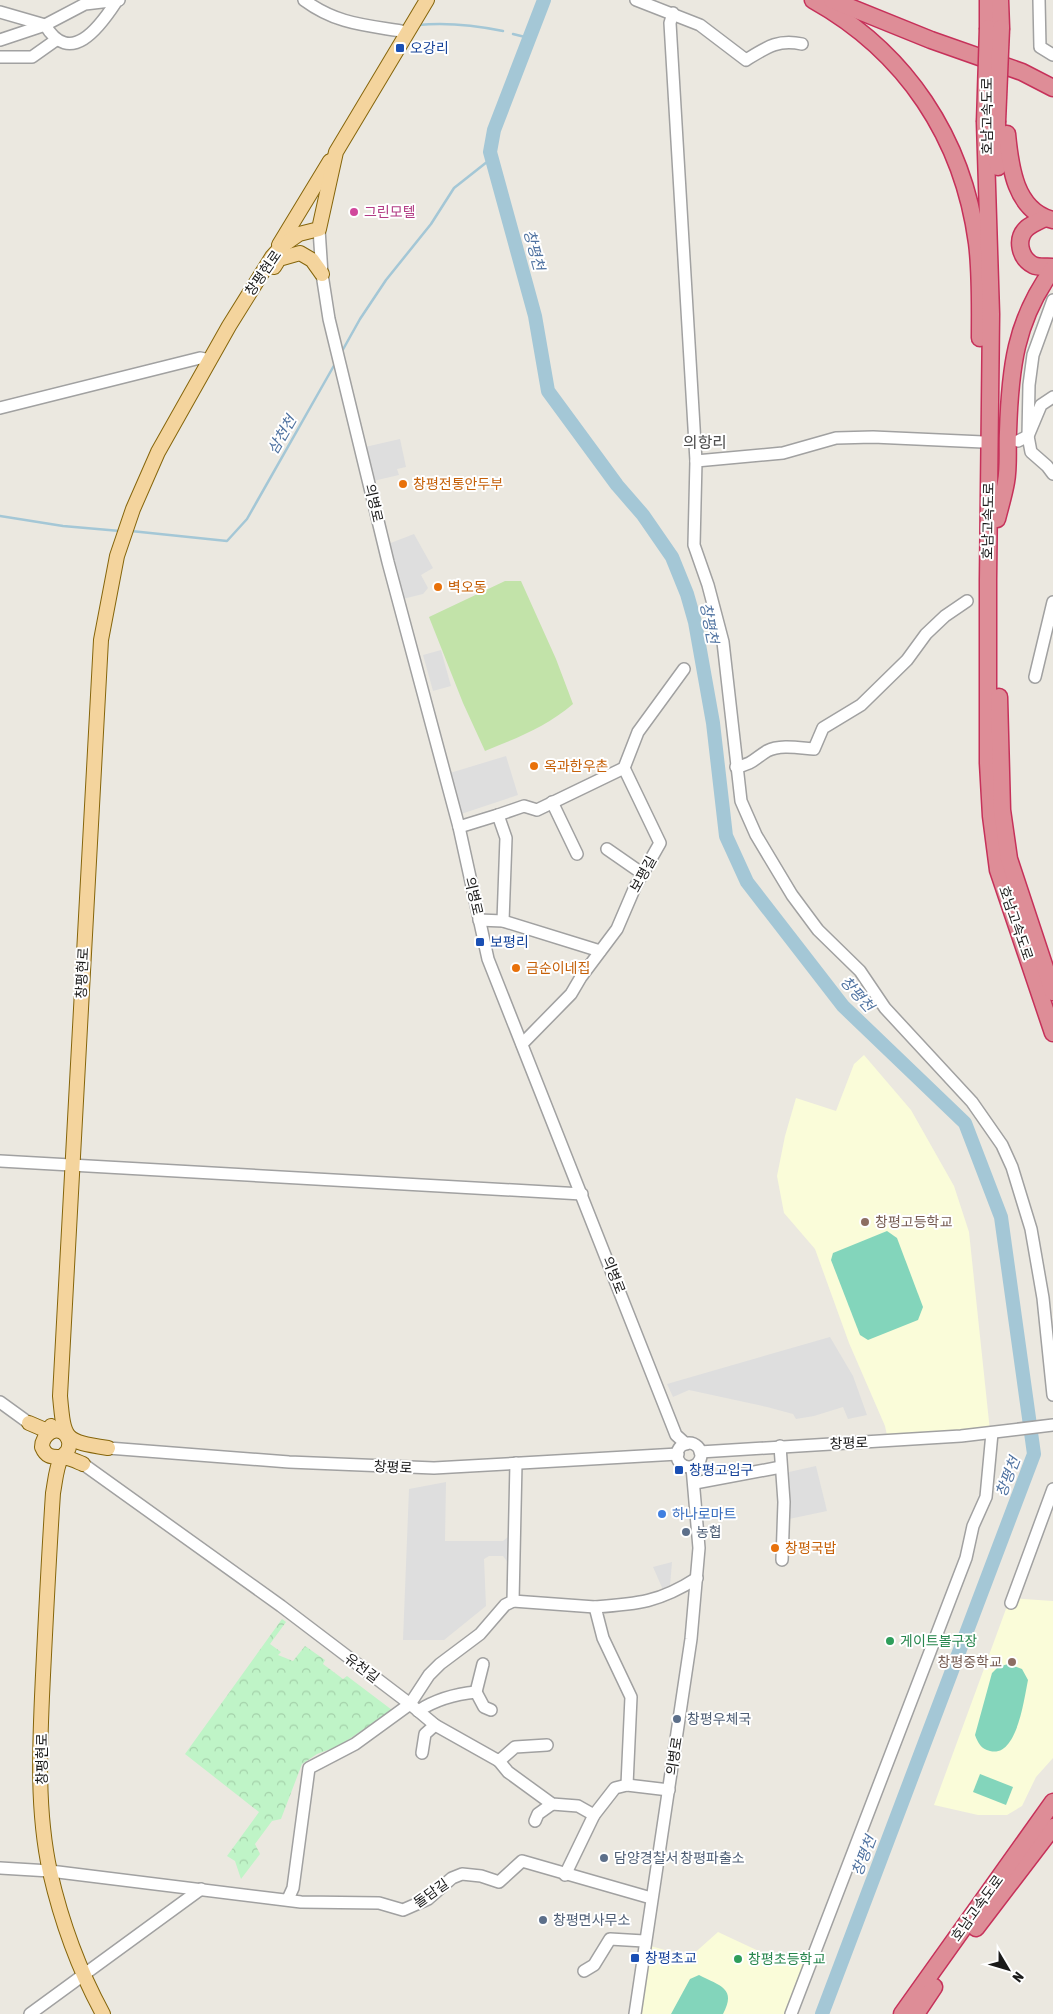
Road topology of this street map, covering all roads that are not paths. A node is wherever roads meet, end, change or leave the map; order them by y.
1 (304, 0) edge
2 (427, 0) edge
3 (636, 0) edge
4 (813, 0) edge
5 (832, 0) edge
6 (858, 0) edge
7 (988, 0) edge
8 (1000, 0) edge
9 (1039, 0) edge
10 (118, 1) edge
11 (0, 12) edge
12 (673, 13) junction
13 (45, 25) junction
14 (994, 28) junction
15 (407, 32) junction
16 (0, 40) edge
17 (56, 40) junction
18 (802, 44) dead end
19 (1053, 55) edge
20 (0, 57) edge
21 (1053, 76) edge
22 (1053, 88) edge
23 (996, 122) junction
24 (336, 152) junction
25 (1049, 219) edge
26 (319, 229) junction
27 (272, 257) junction
28 (1053, 268) edge
29 (322, 274) junction
30 (1053, 300) edge
31 (241, 306) junction
32 (210, 360) junction
33 (1053, 397) edge
34 (990, 405) junction
35 (0, 408) edge
36 (1023, 439) junction
37 (983, 442) dead end
38 (696, 461) junction
39 (1053, 474) edge
40 (997, 519) junction
41 (967, 601) dead end
42 (1053, 602) edge
43 (1042, 648) junction
44 (1053, 654) edge
45 (684, 669) dead end
46 (1035, 677) dead end
47 (736, 766) junction
48 (624, 768) junction
49 (552, 802) junction
50 (498, 815) junction
51 (458, 827) junction
52 (607, 849) dead end
53 (577, 854) dead end
54 (643, 874) junction
55 (479, 920) junction
56 (503, 921) junction
57 (600, 952) junction
58 (1053, 992) edge
59 (1053, 1032) edge
60 (522, 1044) junction
61 (0, 1161) edge
62 (71, 1165) junction
63 (582, 1194) junction
64 (60, 1396) junction
65 (1053, 1396) edge
66 (0, 1402) edge
67 (29, 1423) junction
68 (1053, 1425) edge
69 (50, 1432) junction
70 (994, 1432) junction
71 (67, 1436) junction
72 (686, 1444) junction
73 (780, 1446) junction
74 (108, 1448) junction
75 (55, 1452) junction
76 (700, 1452) junction
77 (678, 1454) junction
78 (516, 1463) junction
79 (83, 1464) junction
80 (692, 1467) junction
81 (781, 1467) junction
82 (695, 1483) junction
83 (54, 1489) junction
84 (1053, 1489) edge
85 (782, 1560) dead end
86 (697, 1578) junction
87 (513, 1601) junction
88 (1011, 1603) dead end
89 (595, 1607) junction
90 (483, 1664) dead end
91 (476, 1692) junction
92 (414, 1707) junction
93 (491, 1710) dead end
94 (435, 1725) junction
95 (547, 1745) dead end
96 (422, 1753) dead end
97 (499, 1761) junction
98 (626, 1785) junction
99 (669, 1790) junction
100 (1053, 1802) edge
101 (552, 1804) junction
102 (594, 1815) junction
103 (535, 1821) dead end
104 (1053, 1826) edge
105 (0, 1868) edge
106 (50, 1871) junction
107 (565, 1875) junction
108 (202, 1889) junction
109 (651, 1898) junction
110 (288, 1899) junction
111 (644, 1941) junction
112 (584, 1971) dead end
113 (84, 1975) junction
114 (30, 2014) edge
115 (103, 2014) edge
116 (635, 2014) edge
117 (791, 2014) edge
118 (902, 2014) edge
119 (916, 2014) edge

1 - 15 street
2 - 15 main road
3 - 12 street
4 - 34 highway
5 - 22 highway
6 - 21 highway
7 - 14 highway, 호남고속도로
8 - 14 highway, 호남고속도로
9 - 19 street
10 - 13 street
10 - 17 street
11 - 13 street
12 - 18 street
12 - 38 street
13 - 16 street
13 - 17 street
14 - 23 highway, 호남고속도로, bridge
15 - 24 main road
17 - 20 street
23 - 25 highway
23 - 34 highway, 호남고속도로
23 - 40 highway, 호남고속도로
24 - 26 main road
24 - 27 main road
25 - 28 highway
26 - 27 main road, 창평현로
26 - 29 street
27 - 31 main road, 창평현로
28 - 40 highway
29 - 31 main road
29 - 51 street, 의병로
30 - 36 street
31 - 32 main road, 창평현로
32 - 35 street
32 - 62 main road, 창평현로
33 - 36 street
34 - 59 highway, 호남고속도로
36 - 39 street
37 - 38 street
38 - 47 street
40 - 58 highway, 호남고속도로
41 - 47 street
42 - 43 street
43 - 44 street
43 - 46 street
45 - 48 street
47 - 65 street
48 - 49 street
48 - 54 street, 보평길
49 - 50 street
49 - 53 street
50 - 51 street
50 - 56 street
51 - 55 street, 의병로
52 - 54 street
54 - 57 street, 보평길
55 - 56 street
55 - 60 street, 의병로
56 - 57 street
57 - 60 street, 보평길
60 - 63 street, 의병로
61 - 62 street
62 - 63 street
62 - 64 main road, 창평현로
63 - 72 street, 의병로
64 - 67 main road
64 - 69 main road
64 - 71 main road, 창평현로
64 - 74 main road
66 - 67 street
67 - 69 main road
67 - 75 main road
68 - 70 street, 창평로
69 - 71 main road
69 - 75 main road
70 - 73 street, 창평로
70 - 117 street
71 - 74 main road
71 - 75 main road, 창평현로
72 - 76 street
72 - 77 street
73 - 76 street, 창평로
73 - 81 street
74 - 75 main road
74 - 78 street, 창평로
75 - 79 main road
75 - 83 main road, 창평현로
76 - 80 street
77 - 78 street, 창평로
77 - 80 street
78 - 87 street
79 - 83 main road
79 - 92 street, 유천길
80 - 82 street, 의병로
81 - 82 street
81 - 85 street
82 - 86 street, 의병로
83 - 106 main road, 창평현로
84 - 88 street
86 - 89 street
86 - 99 street, 의병로
87 - 89 street
87 - 92 street
89 - 98 street
90 - 91 street
91 - 92 street
91 - 93 street
92 - 94 street, 유천길
92 - 110 street
94 - 96 street
94 - 97 street, 유천길
95 - 97 street
97 - 101 street, 유천길
98 - 99 street
98 - 102 street
99 - 109 street, 의병로
100 - 118 highway, 호남고속도로
101 - 102 street
101 - 103 street
102 - 107 street
104 - 119 highway, 호남고속도로
105 - 106 street
106 - 108 street
106 - 113 main road, 창평현로
107 - 109 street, 돌담길
107 - 110 street, 돌담길
108 - 110 street
108 - 113 street
109 - 111 street, 의병로
111 - 112 street
111 - 116 street, 의병로
113 - 114 street
113 - 115 main road, 창평현로

